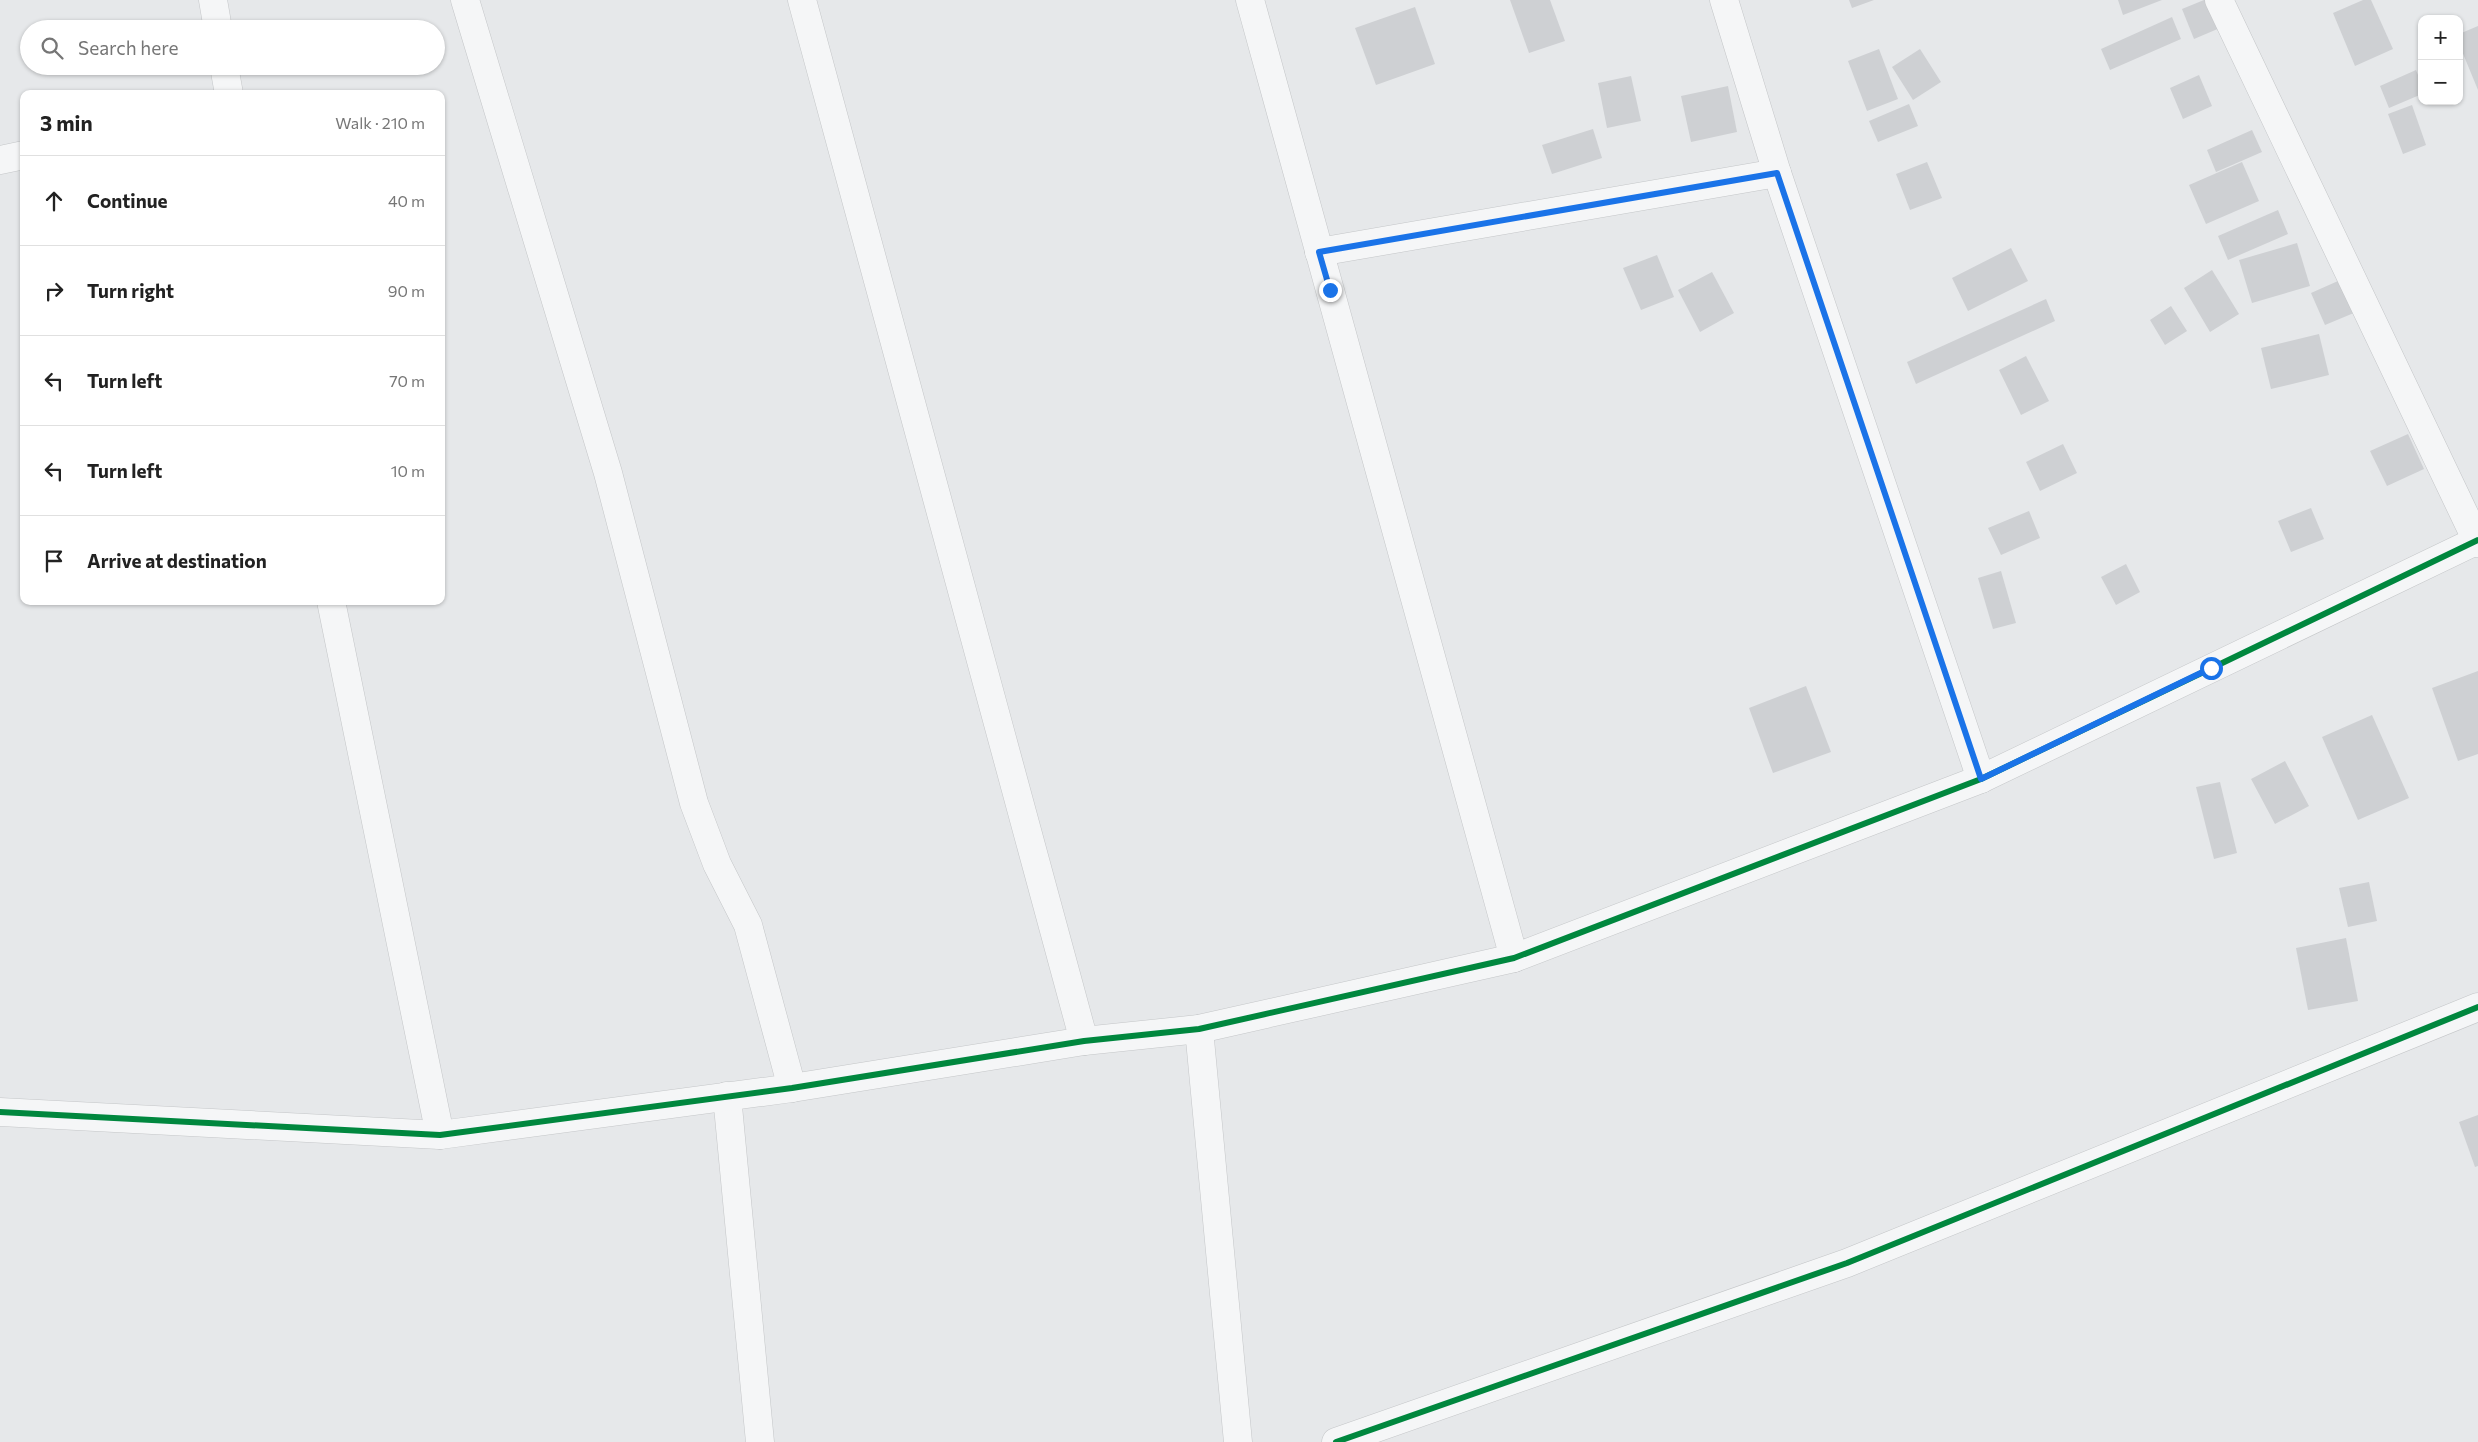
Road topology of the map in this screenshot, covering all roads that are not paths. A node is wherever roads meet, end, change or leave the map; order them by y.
1 (213, 0) edge
2 (466, 0) edge
3 (802, 0) edge
4 (1250, 0) edge
5 (1724, 0) edge
6 (2219, 0) edge
7 (216, 20) edge
8 (226, 75) edge
9 (228, 90) edge
10 (20, 156) edge
11 (0, 160) edge
12 (1777, 173) junction
13 (1319, 252) junction
14 (2478, 541) edge
15 (332, 605) edge
16 (1981, 779) junction
17 (1514, 958) junction
18 (2478, 1007) edge
19 (1199, 1029) junction
20 (1084, 1041) junction
21 (792, 1088) junction
22 (727, 1096) junction
23 (0, 1112) edge
24 (440, 1135) junction
25 (760, 1442) edge
26 (1238, 1442) edge
27 (1336, 1442) edge

1 - 7 street
2 - 21 street
3 - 20 street
4 - 13 street
5 - 12 street
6 - 14 street
8 - 9 street
10 - 11 street
12 - 13 street
12 - 16 street
13 - 17 street
14 - 16 street
15 - 24 street
16 - 17 street
17 - 19 street
18 - 27 street
19 - 20 street
19 - 26 street
20 - 21 street
21 - 22 street
22 - 24 street
22 - 25 street
23 - 24 street

